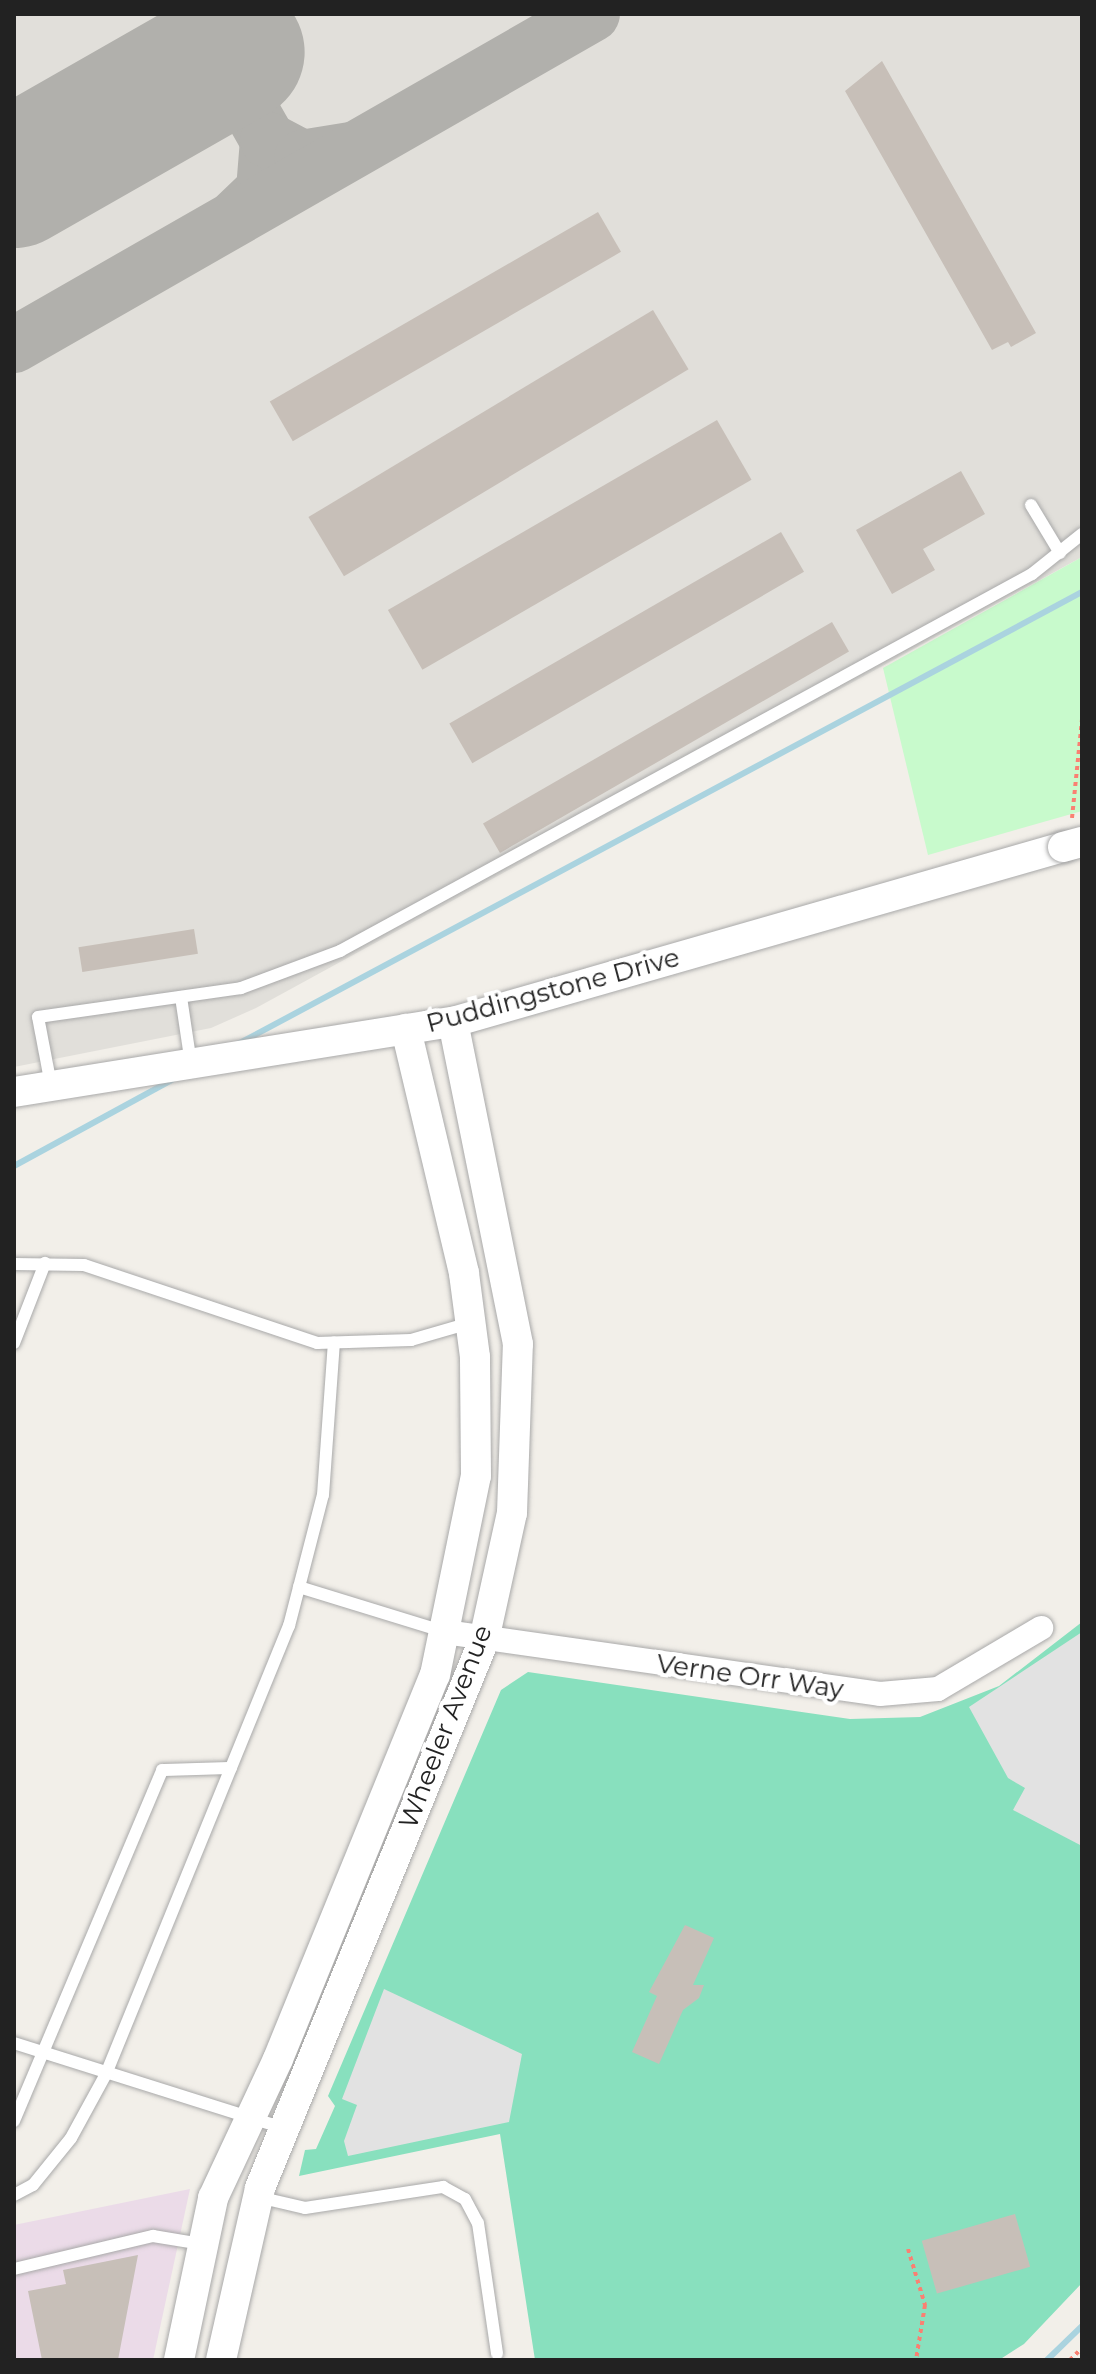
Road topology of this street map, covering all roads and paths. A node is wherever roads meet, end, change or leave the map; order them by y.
1 (1031, 505) dead end
2 (1082, 534) edge
3 (1060, 553) junction
4 (1082, 720) edge
5 (1073, 838) edge
6 (181, 997) junction
7 (453, 1022) junction
8 (406, 1029) junction
9 (191, 1064) junction
10 (51, 1086) junction
11 (14, 1092) edge
12 (45, 1263) junction
13 (14, 1264) edge
14 (470, 1323) junction
15 (334, 1342) junction
16 (14, 1343) edge
17 (299, 1587) junction
18 (1041, 1628) dead end
19 (445, 1632) junction
20 (484, 1640) junction
21 (231, 1768) junction
22 (14, 2043) edge
23 (44, 2054) junction
24 (106, 2074) junction
25 (252, 2115) junction
26 (15, 2118) edge
27 (284, 2128) junction
28 (14, 2195) edge
29 (258, 2197) junction
30 (202, 2244) junction
31 (908, 2249) dead end
32 (14, 2269) edge
33 (1082, 2348) edge
34 (497, 2354) dead end
35 (179, 2360) edge
36 (221, 2360) edge
37 (916, 2360) edge
38 (1070, 2360) edge

1 - 3 lane
2 - 3 lane
3 - 6 lane
4 - 5 path
5 - 7 street, Puddingstone Drive
6 - 9 lane
6 - 10 lane
7 - 8 street, Puddingstone Drive
7 - 20 street, Wheeler Avenue
8 - 9 street, Puddingstone Drive
8 - 14 street, Wheeler Avenue
9 - 10 street, Puddingstone Drive
10 - 11 street, Puddingstone Drive
12 - 13 lane
12 - 15 lane
12 - 16 lane
14 - 15 lane
14 - 19 street, Wheeler Avenue
15 - 17 lane
17 - 19 lane
17 - 21 lane
18 - 20 street, Verne Orr Way
19 - 20 street, Verne Orr Way
19 - 25 street, Wheeler Avenue
20 - 27 street, Wheeler Avenue
21 - 23 lane
21 - 24 lane
22 - 23 lane
23 - 24 lane
23 - 26 lane
24 - 25 lane
24 - 28 lane
25 - 27 lane
25 - 30 street, Wheeler Avenue
27 - 29 street, Wheeler Avenue
29 - 34 lane
29 - 36 street, Wheeler Avenue
30 - 32 lane
30 - 35 street, Wheeler Avenue
31 - 37 path
33 - 38 path

